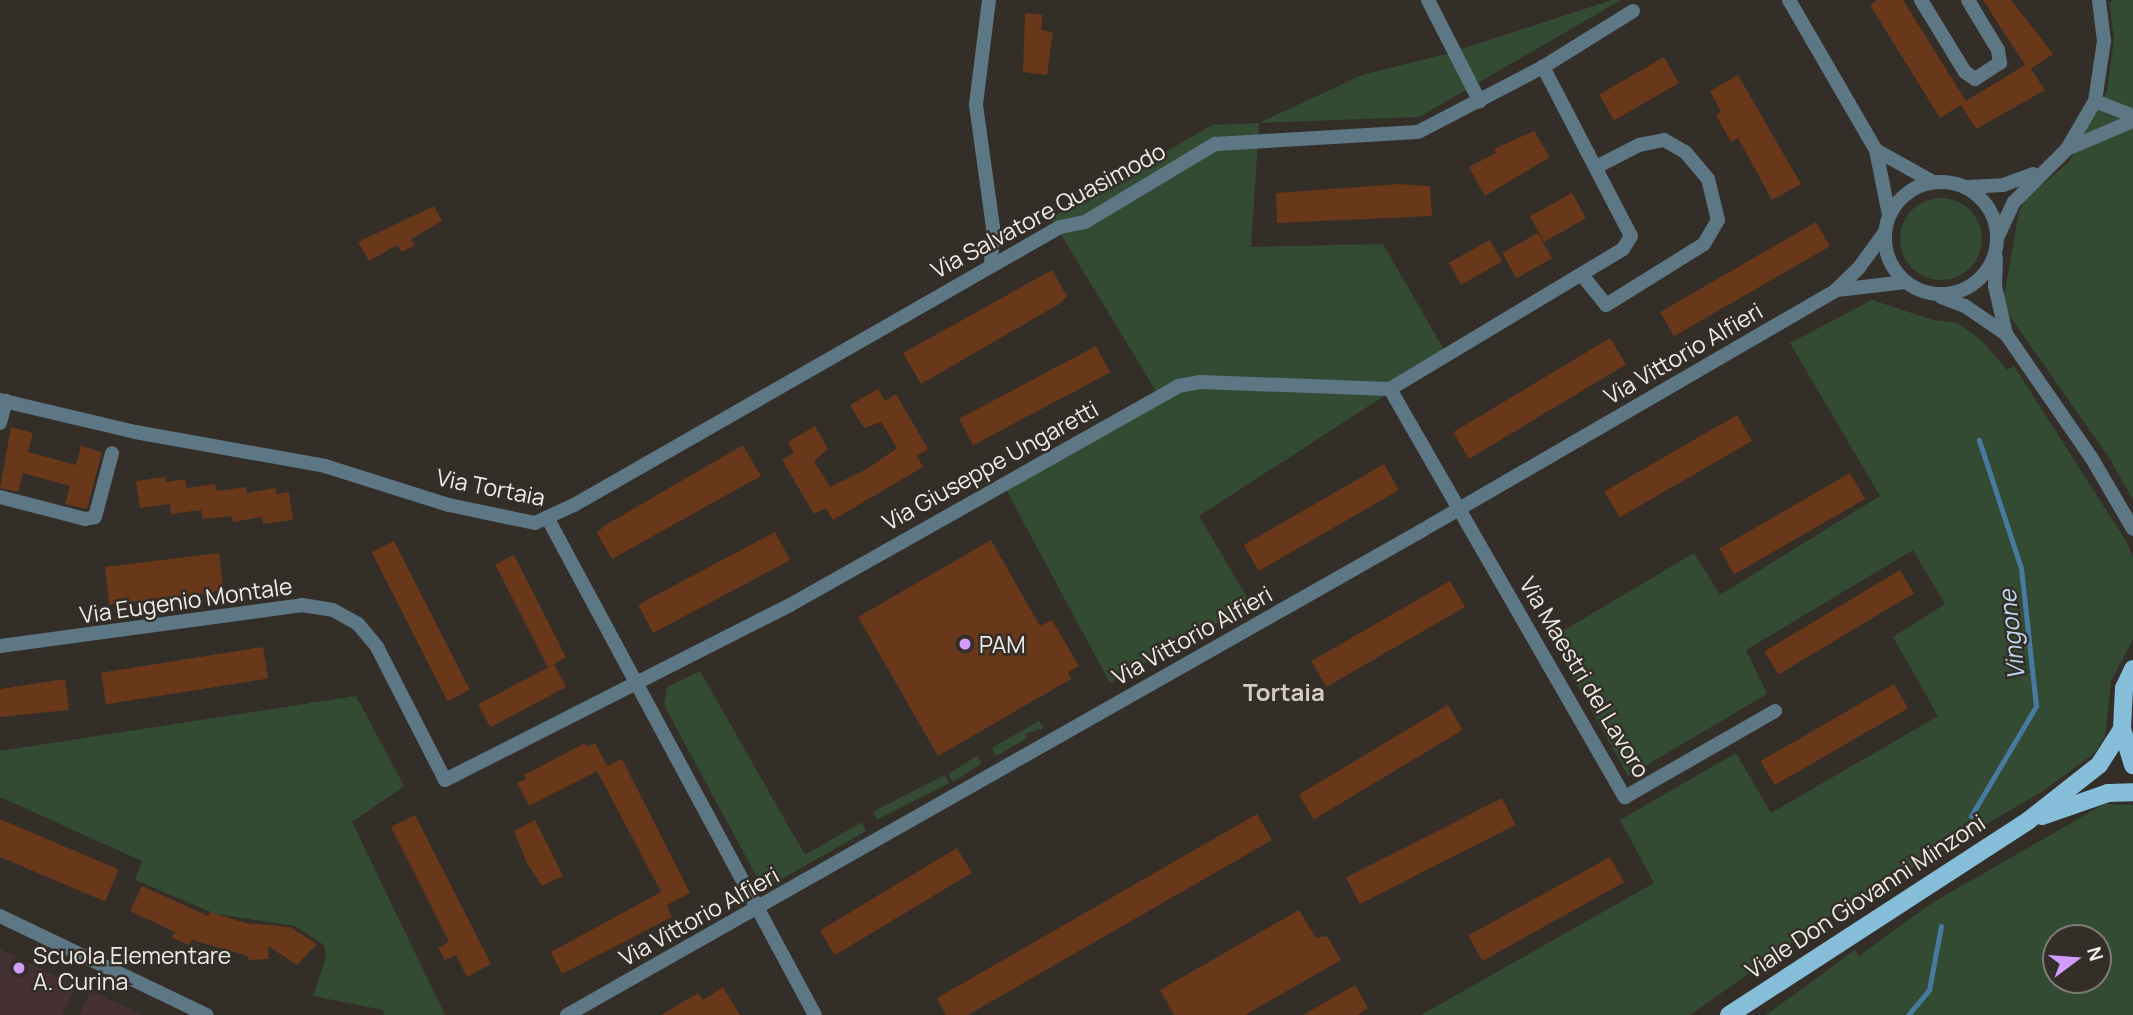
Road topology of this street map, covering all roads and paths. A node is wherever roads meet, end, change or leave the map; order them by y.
1 (989, 0) edge
2 (1427, 0) edge
3 (1788, 0) edge
4 (1921, 0) edge
5 (1968, 0) edge
6 (2099, 0) edge
7 (1633, 10) dead end
8 (1543, 67) junction
9 (2095, 101) junction
10 (1480, 102) junction
11 (2133, 119) edge
12 (2067, 149) junction
13 (1876, 150) junction
14 (1598, 166) junction
15 (2041, 170) junction
16 (1933, 182) junction
17 (1967, 187) junction
18 (1889, 215) junction
19 (1885, 232) junction
20 (1998, 236) junction
21 (1996, 254) junction
22 (991, 265) junction
23 (1581, 275) junction
24 (1906, 282) junction
25 (1836, 290) junction
26 (1937, 295) junction
27 (2006, 334) junction
28 (1390, 389) junction
29 (3, 401) edge
30 (0, 423) edge
31 (112, 453) dead end
32 (0, 497) edge
33 (1460, 509) junction
34 (548, 519) junction
35 (2133, 529) edge
36 (0, 646) edge
37 (2133, 669) edge
38 (638, 684) junction
39 (1775, 711) dead end
40 (2122, 729) junction
41 (2133, 765) edge
42 (2133, 792) edge
43 (2029, 821) junction
44 (757, 910) junction
45 (0, 916) edge
46 (207, 1015) edge
47 (567, 1015) edge
48 (815, 1015) edge
49 (1729, 1015) edge

1 - 22 street
2 - 10 street
3 - 13 street
4 - 5 street
6 - 9 street
7 - 8 street, Via Salvatore Quasimodo
8 - 10 street, Via Salvatore Quasimodo
8 - 14 street
9 - 11 street
9 - 12 street
10 - 22 street, Via Salvatore Quasimodo
11 - 12 street
12 - 15 street
13 - 16 street
13 - 18 street
14 - 23 street
14 - 23 street
15 - 17 street
15 - 20 street
16 - 17 street
16 - 18 street
17 - 20 street
18 - 19 street
19 - 24 street
19 - 25 street, Via Vittorio Alfieri
20 - 21 street
21 - 26 street
21 - 27 street
22 - 34 street, Via Salvatore Quasimodo
23 - 28 street
24 - 25 street, Via Vittorio Alfieri
24 - 26 street
25 - 33 street, Via Vittorio Alfieri
26 - 27 street
27 - 35 street
28 - 33 street
28 - 38 street, Via Giuseppe Ungaretti
29 - 30 street
29 - 34 street, Via Tortaia
31 - 32 street
33 - 39 street, Via Maestri del Lavoro
33 - 44 street, Via Vittorio Alfieri
34 - 38 street, Via Tortaia
36 - 38 street, Via Eugenio Montale
37 - 40 main road
38 - 44 street, Via Tortaia
40 - 41 main road
40 - 43 main road, Viale Don Giovanni Minzoni
42 - 43 main road, Viale Don Giovanni Minzoni
43 - 49 main road, Viale Don Giovanni Minzoni
44 - 47 street, Via Vittorio Alfieri
44 - 48 street, Via Tortaia
45 - 46 street

